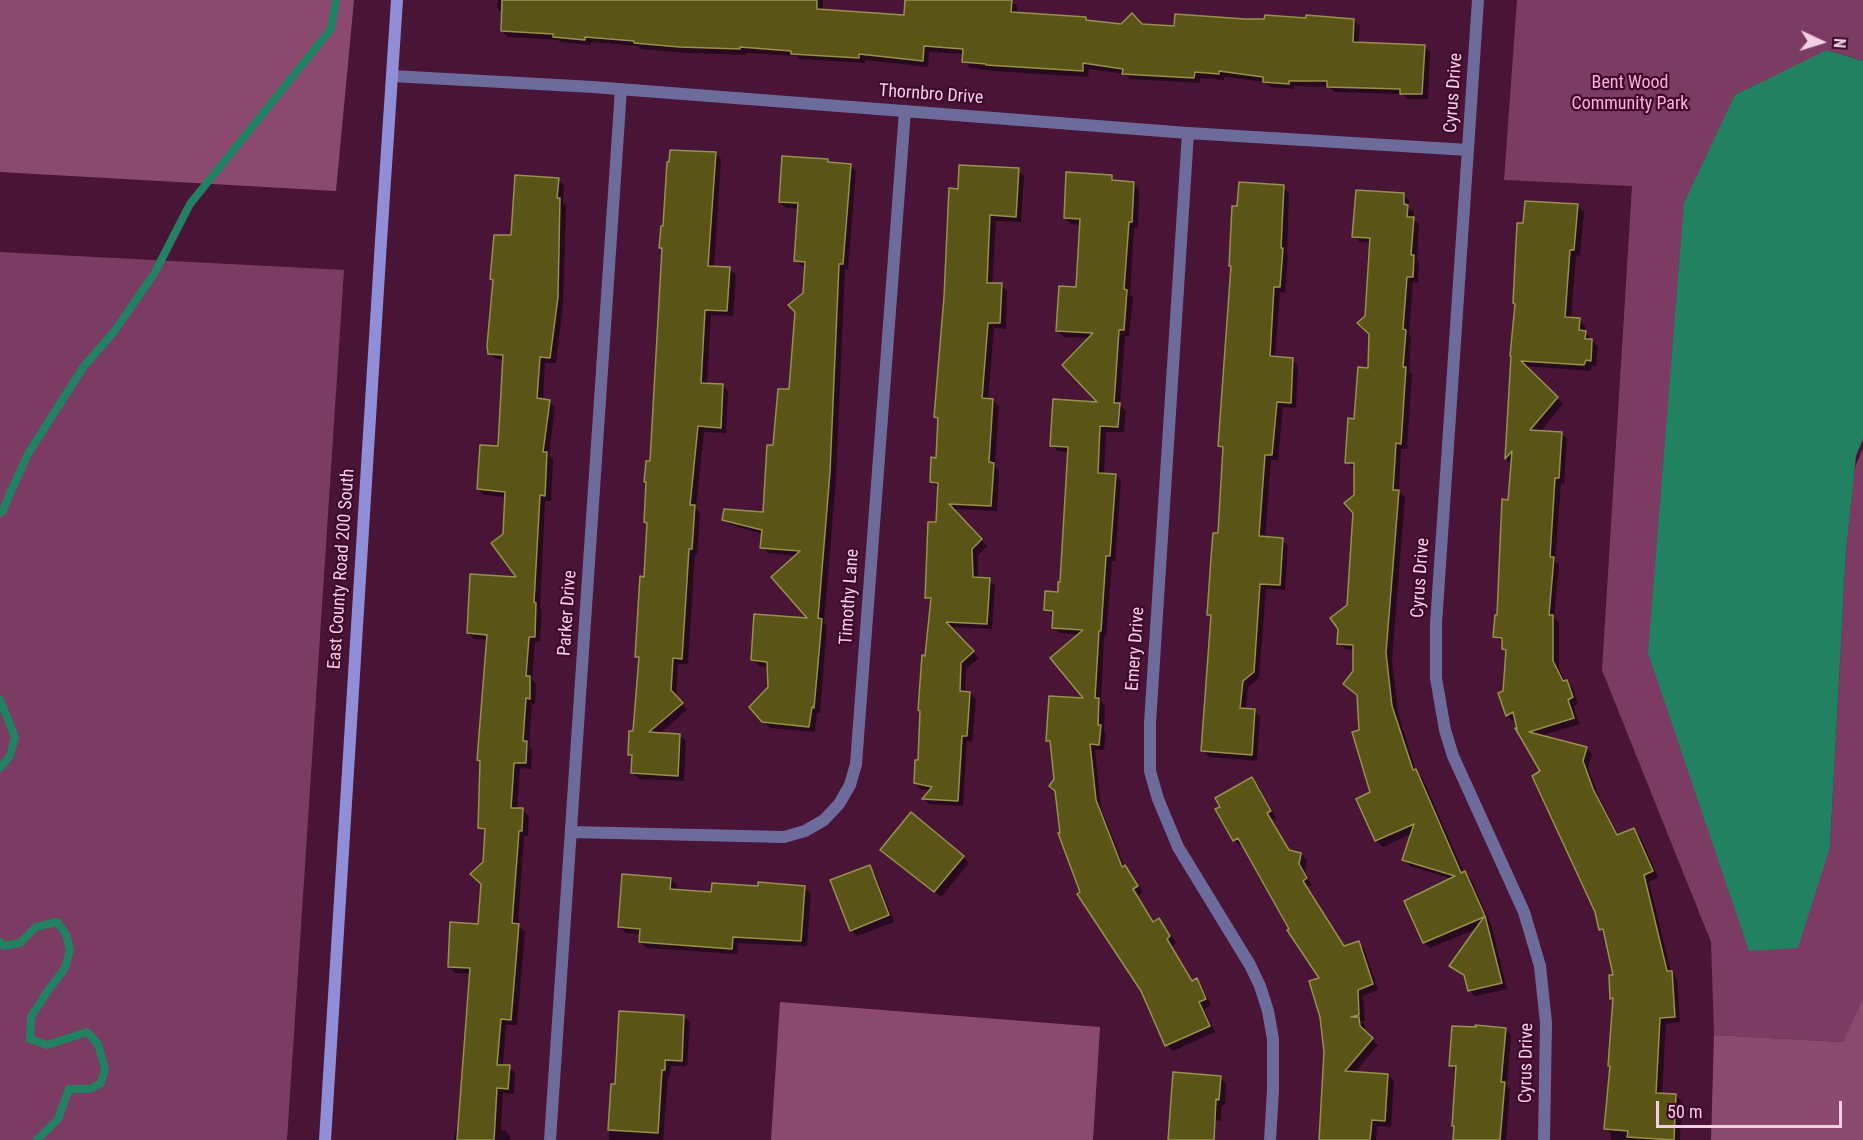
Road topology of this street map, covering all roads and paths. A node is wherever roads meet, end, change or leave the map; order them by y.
1 (398, 0) edge
2 (1478, 0) edge
3 (392, 76) junction
4 (621, 89) junction
5 (905, 111) junction
6 (1188, 133) junction
7 (1468, 150) junction
8 (571, 832) junction
9 (325, 1140) edge
10 (550, 1140) edge
11 (1270, 1140) edge
12 (1544, 1140) edge

1 - 3 street, East County Road 200 South
2 - 7 street, Cyrus Drive
3 - 4 street, Thornbro Drive
3 - 9 street, East County Road 200 South
4 - 5 street, Thornbro Drive
4 - 8 street, Parker Drive
5 - 6 street, Thornbro Drive
5 - 8 street, Timothy Lane
6 - 7 street, Thornbro Drive
6 - 11 street, Emery Drive
7 - 12 street, Cyrus Drive
8 - 10 street, Parker Drive

